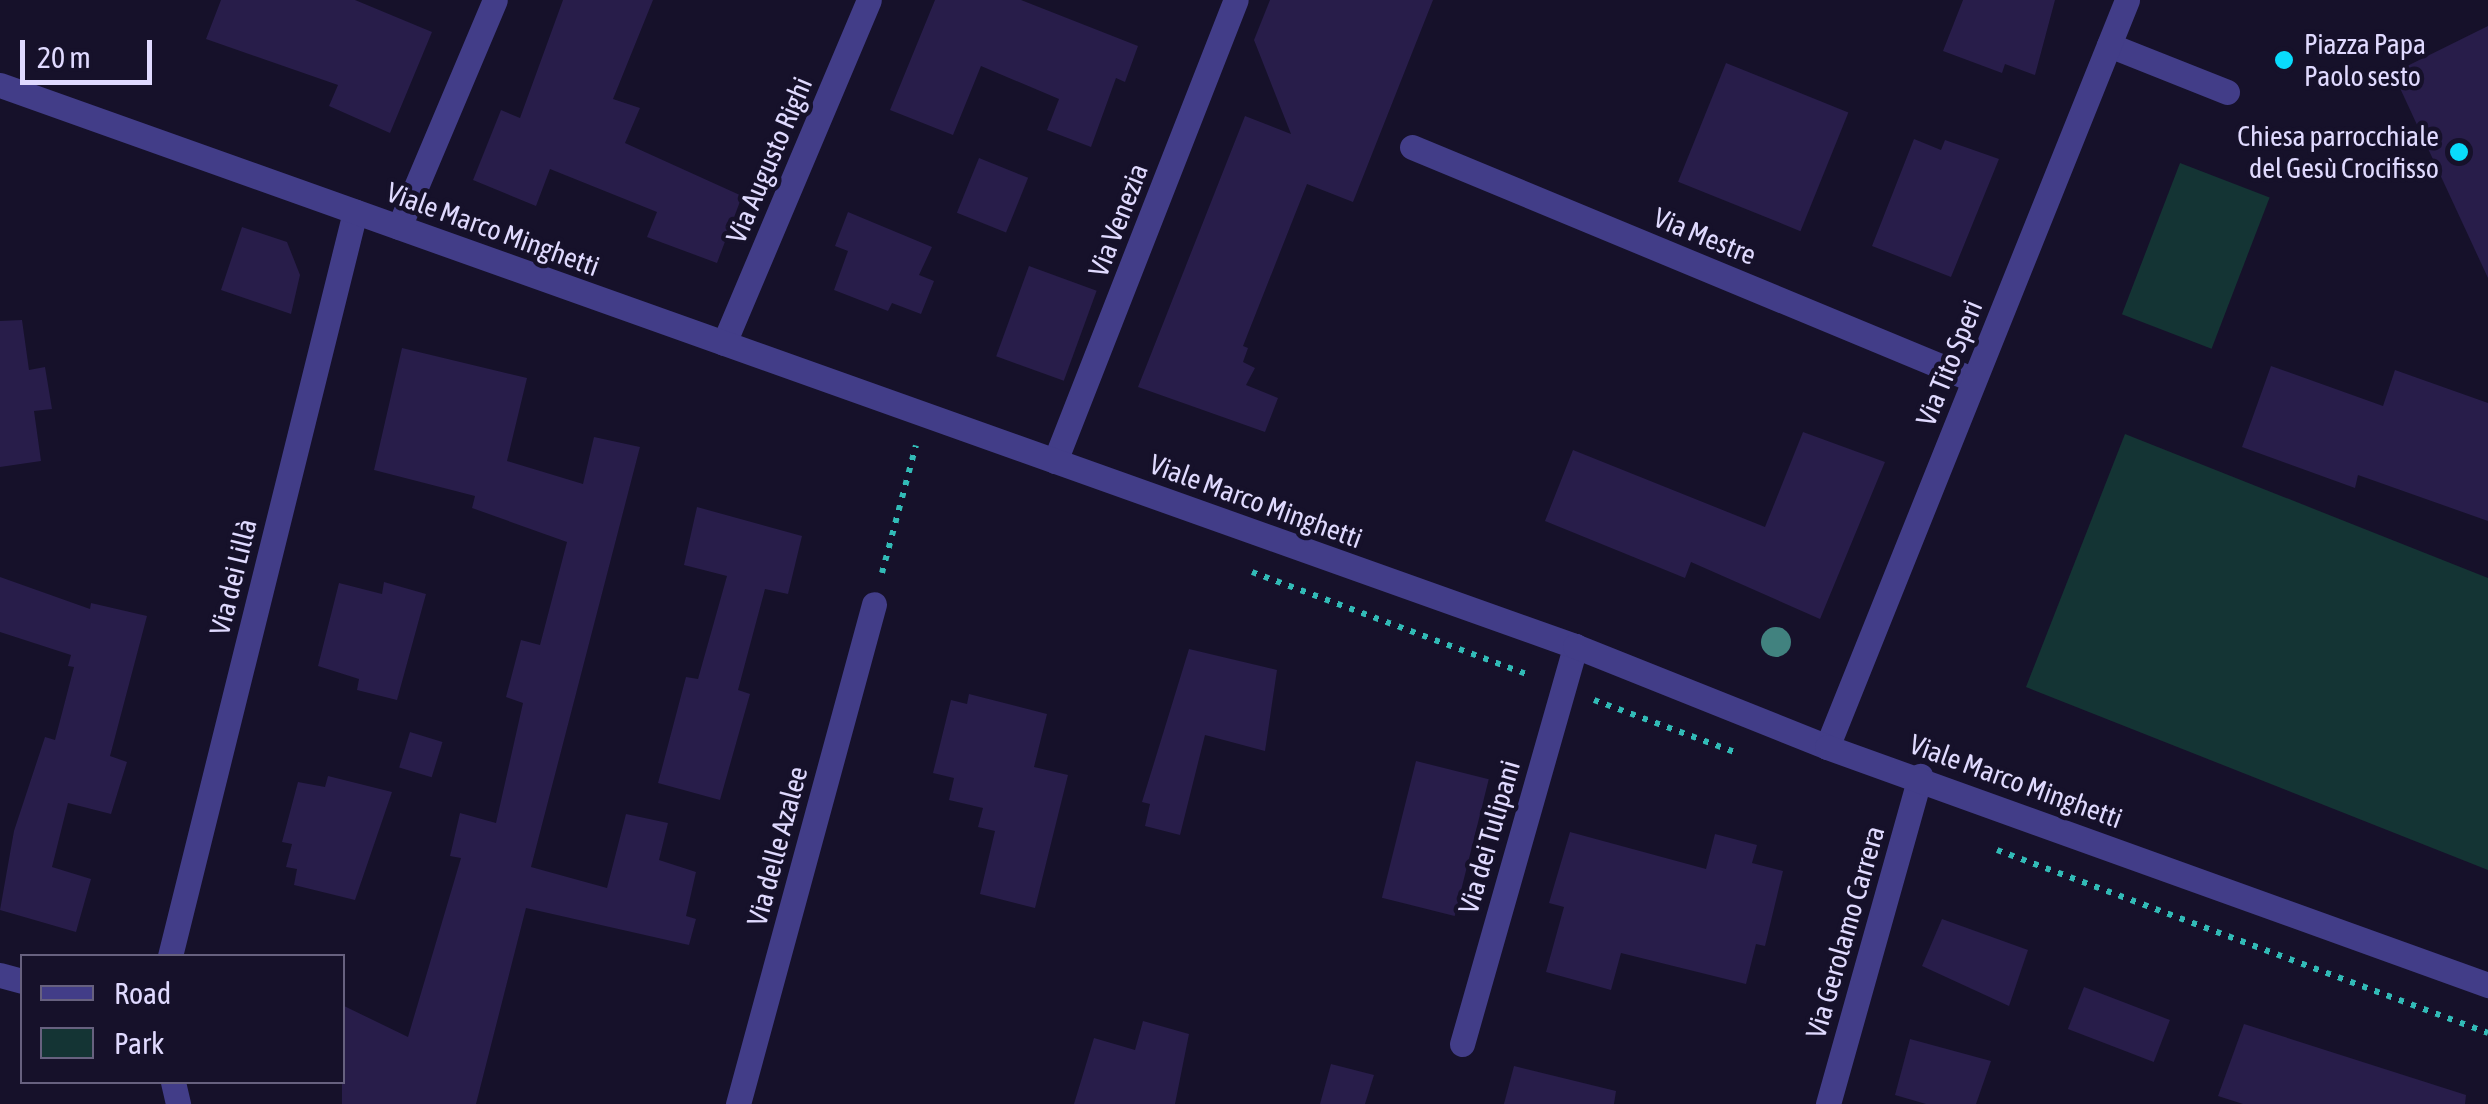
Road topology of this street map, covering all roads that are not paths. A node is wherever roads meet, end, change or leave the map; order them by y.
1 (495, 0) edge
2 (869, 0) edge
3 (1236, 0) edge
4 (2126, 0) edge
5 (2108, 45) junction
6 (0, 85) edge
7 (2227, 92) dead end
8 (1412, 147) dead end
9 (354, 212) junction
10 (399, 227) junction
11 (724, 343) junction
12 (1974, 380) junction
13 (1055, 462) junction
14 (874, 604) road end
15 (1574, 646) junction
16 (1827, 748) junction
17 (1920, 776) junction
18 (170, 954) edge
19 (2488, 985) edge
20 (1462, 1044) dead end
21 (738, 1104) edge
22 (1828, 1104) edge

1 - 10 street
2 - 11 street, Via Augusto Righi
3 - 13 street, Via Venezia
4 - 5 street, Via Tito Speri
5 - 7 street
5 - 12 street, Via Tito Speri
6 - 9 street, Viale Marco Minghetti
8 - 12 street, Via Mestre
9 - 10 street, Viale Marco Minghetti
9 - 18 street, Via dei Lillà
10 - 11 street, Viale Marco Minghetti
11 - 13 street, Viale Marco Minghetti
12 - 16 street, Via Tito Speri
13 - 15 street, Viale Marco Minghetti
14 - 21 street, Via delle Azalee
15 - 16 street, Viale Marco Minghetti
15 - 20 street, Via dei Tulipani
16 - 17 street, Viale Marco Minghetti
17 - 19 street, Viale Marco Minghetti
17 - 22 street, Via Gerolamo Carrera

